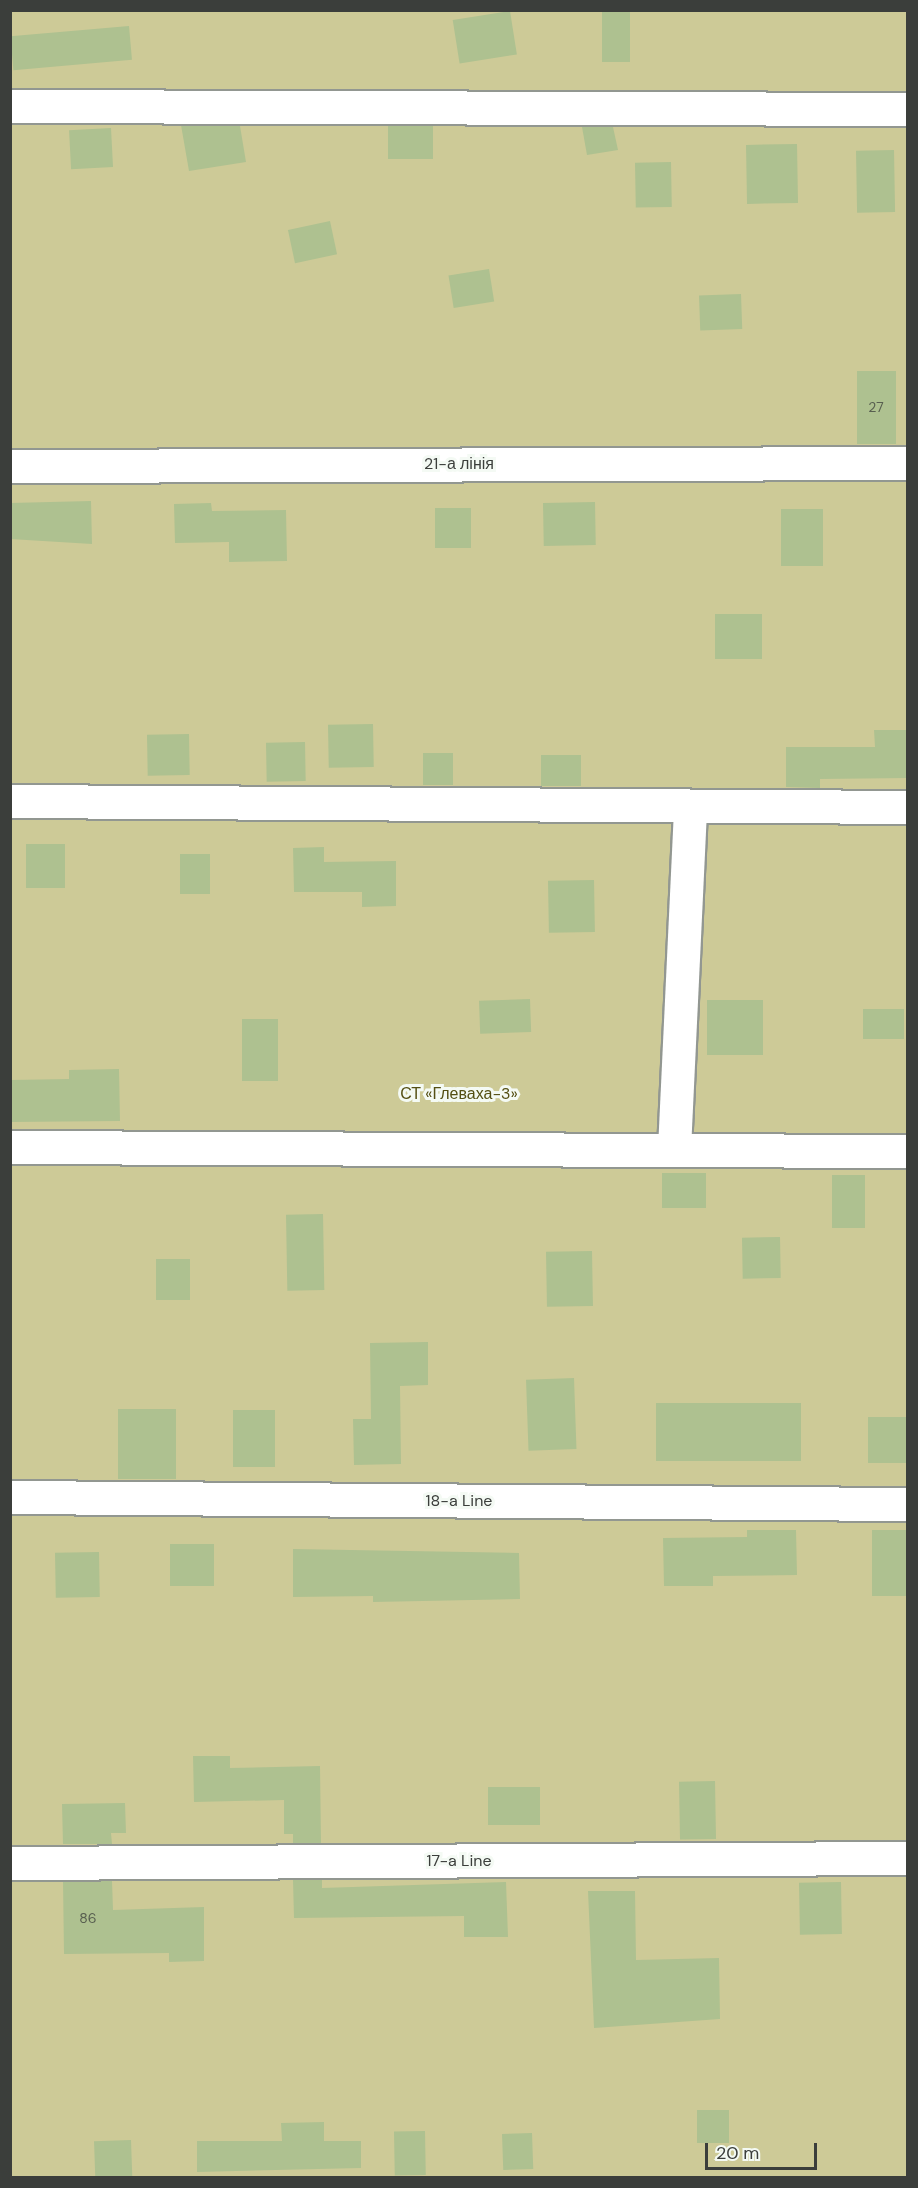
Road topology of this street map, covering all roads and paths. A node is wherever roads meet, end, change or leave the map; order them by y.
1 (10, 106) edge
2 (908, 109) edge
3 (908, 463) edge
4 (10, 466) edge
5 (10, 801) edge
6 (908, 807) edge
7 (690, 810) junction
8 (10, 1147) edge
9 (674, 1149) junction
10 (908, 1151) edge
11 (10, 1497) edge
12 (908, 1504) edge
13 (908, 1858) edge
14 (10, 1863) edge

1 - 2 lane
3 - 4 lane, 21-а лінія
5 - 7 lane
6 - 7 lane
7 - 9 lane
8 - 9 lane
9 - 10 lane
11 - 12 lane, 18-a Line
13 - 14 lane, 17-a Line

